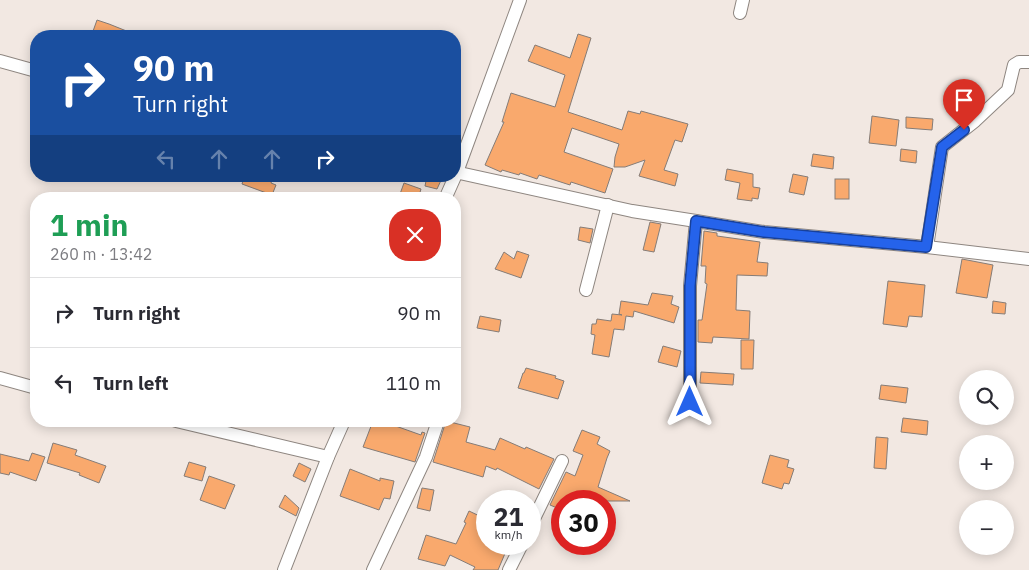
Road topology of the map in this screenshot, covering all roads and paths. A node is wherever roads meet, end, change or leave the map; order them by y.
1 (520, 0) edge
2 (743, 0) edge
3 (740, 13) dead end
4 (0, 61) edge
5 (1029, 62) edge
6 (30, 69) edge
7 (461, 159) edge
8 (461, 173) edge
9 (608, 205) junction
10 (696, 221) junction
11 (926, 247) junction
12 (1029, 259) edge
13 (586, 290) dead end
14 (0, 378) edge
15 (30, 386) edge
16 (690, 402) dead end
17 (202, 427) edge
18 (341, 427) edge
19 (436, 427) edge
20 (328, 456) junction
21 (562, 461) dead end
22 (541, 504) edge
23 (516, 555) edge
24 (284, 570) edge
25 (373, 570) edge
26 (509, 570) edge

1 - 7 street
2 - 3 street
4 - 6 street
5 - 11 street
8 - 9 street
9 - 10 street
9 - 13 street
10 - 11 street
10 - 16 street
11 - 12 street
14 - 15 street
17 - 20 street
18 - 20 street
19 - 25 street
20 - 24 street
21 - 22 street
23 - 26 street

